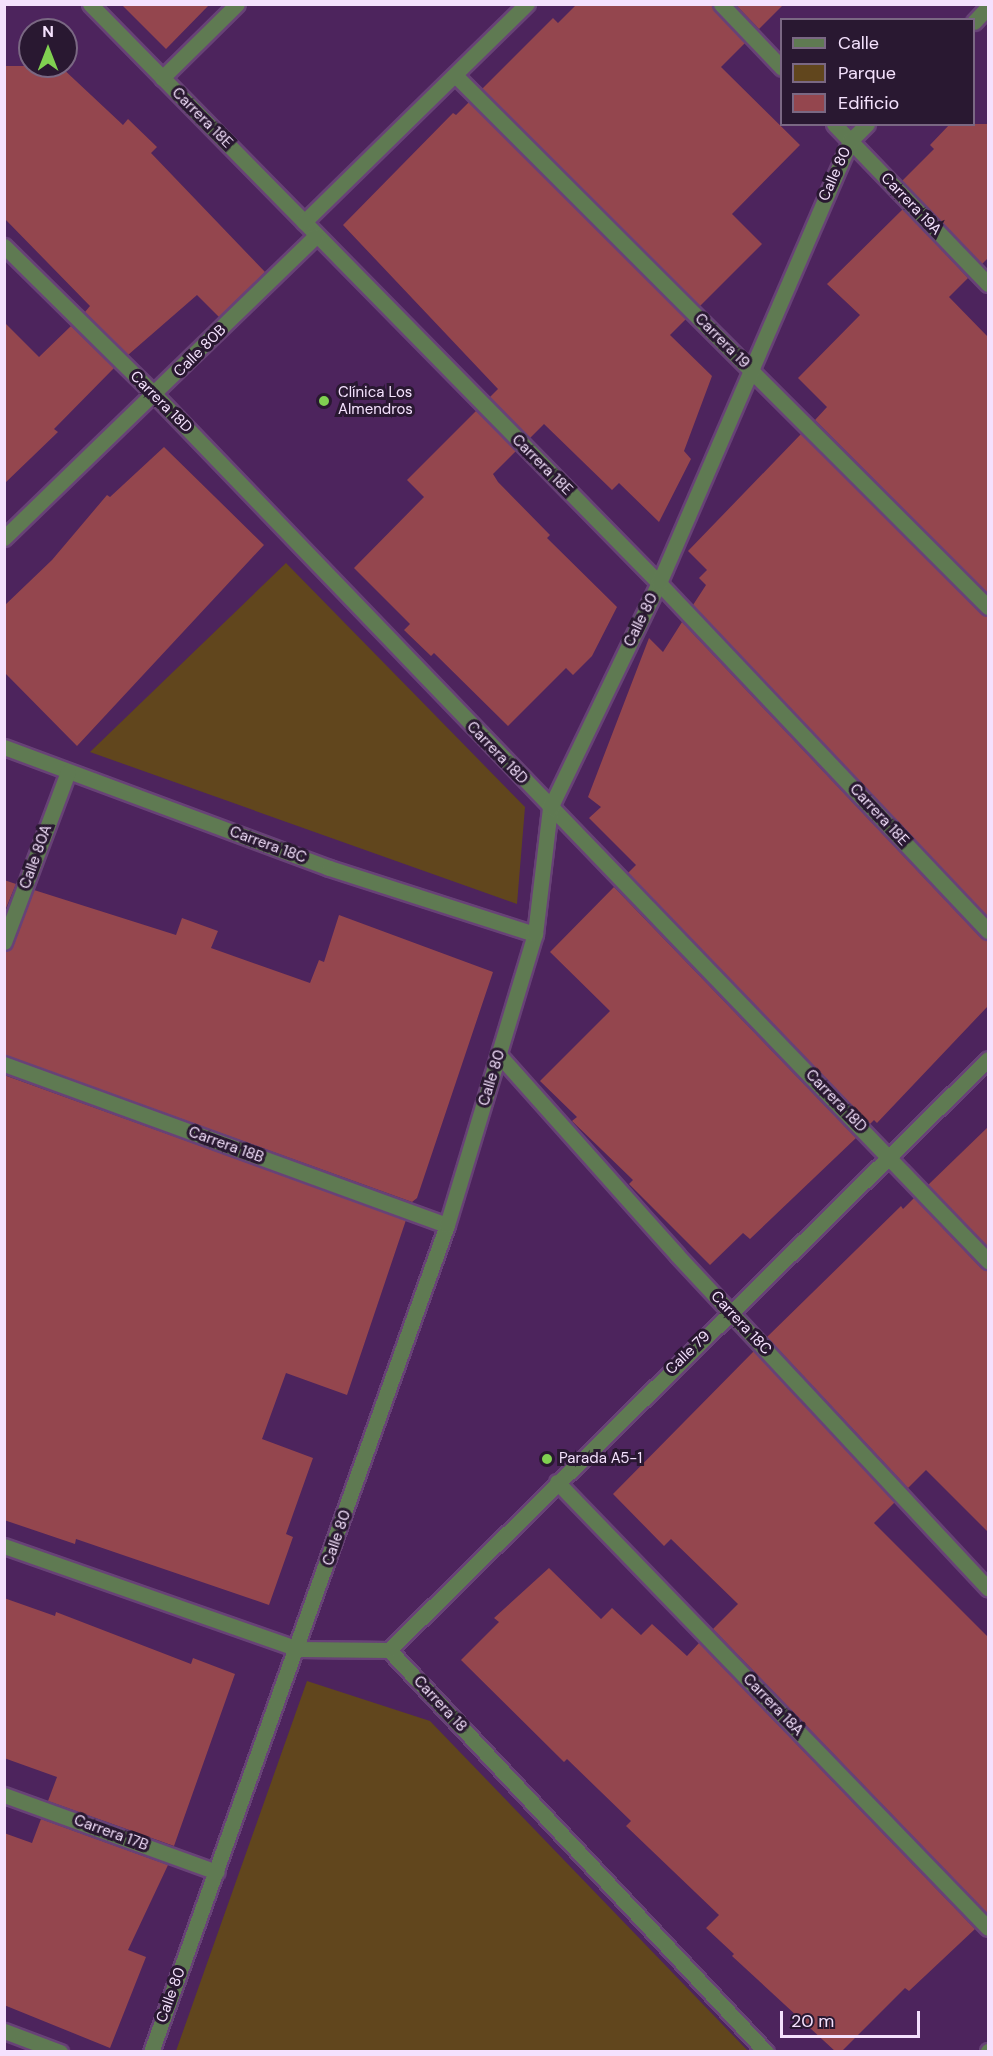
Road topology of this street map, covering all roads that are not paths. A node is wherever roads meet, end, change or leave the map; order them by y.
1 (90, 4) edge
2 (237, 4) edge
3 (527, 4) edge
4 (721, 4) edge
5 (988, 8) edge
6 (975, 21) edge
7 (780, 66) edge
8 (455, 75) junction
9 (162, 78) junction
10 (836, 126) edge
11 (865, 126) edge
12 (850, 141) junction
13 (304, 222) junction
14 (316, 236) junction
15 (4, 246) edge
16 (988, 284) edge
17 (749, 368) junction
18 (155, 395) junction
19 (4, 538) edge
20 (659, 583) junction
21 (988, 607) edge
22 (4, 747) edge
23 (68, 772) junction
24 (550, 808) junction
25 (988, 931) edge
26 (535, 934) junction
27 (4, 942) edge
28 (499, 1054) junction
29 (988, 1059) edge
30 (4, 1065) edge
31 (890, 1156) junction
32 (447, 1225) junction
33 (988, 1261) edge
34 (730, 1311) junction
35 (556, 1482) junction
36 (4, 1546) edge
37 (988, 1588) edge
38 (298, 1649) junction
39 (389, 1650) junction
40 (4, 1795) edge
41 (217, 1872) junction
42 (988, 1928) edge
43 (4, 2031) edge
44 (60, 2052) edge
45 (151, 2052) edge
46 (766, 2052) edge

1 - 9 street, Carrera 18E
2 - 9 street
3 - 8 street
4 - 7 street
5 - 6 street
8 - 13 street
8 - 17 street, Carrera 19
9 - 13 street, Carrera 18E
10 - 12 street, Carrera 19A
11 - 12 street, Calle 80
12 - 16 street, Carrera 19A
12 - 17 street, Calle 80
13 - 14 street, Carrera 18E
14 - 18 street, Calle 80B
14 - 20 street, Carrera 18E
15 - 18 street, Carrera 18D
17 - 20 street, Calle 80
17 - 21 street, Carrera 19
18 - 19 street, Calle 80B
18 - 24 street, Carrera 18D
20 - 24 street, Calle 80
20 - 25 street, Carrera 18E
22 - 23 street, Carrera 18C
23 - 26 street, Carrera 18C
23 - 27 street, Calle 80A
24 - 26 street, Calle 80
24 - 31 street, Carrera 18D
26 - 28 street, Calle 80
28 - 32 street, Calle 80
28 - 34 street, Carrera 18C
29 - 31 street, Calle 79
30 - 32 street, Carrera 18B
31 - 33 street, Carrera 18D
31 - 34 street, Calle 79
32 - 38 street, Calle 80
34 - 35 street, Calle 79
34 - 37 street, Carrera 18C
35 - 39 street, Calle 79
35 - 42 street, Carrera 18A
36 - 38 street
38 - 39 street
38 - 41 street, Calle 80
39 - 46 street, Carrera 18
40 - 41 street, Carrera 17B
41 - 45 street, Calle 80
43 - 44 street

